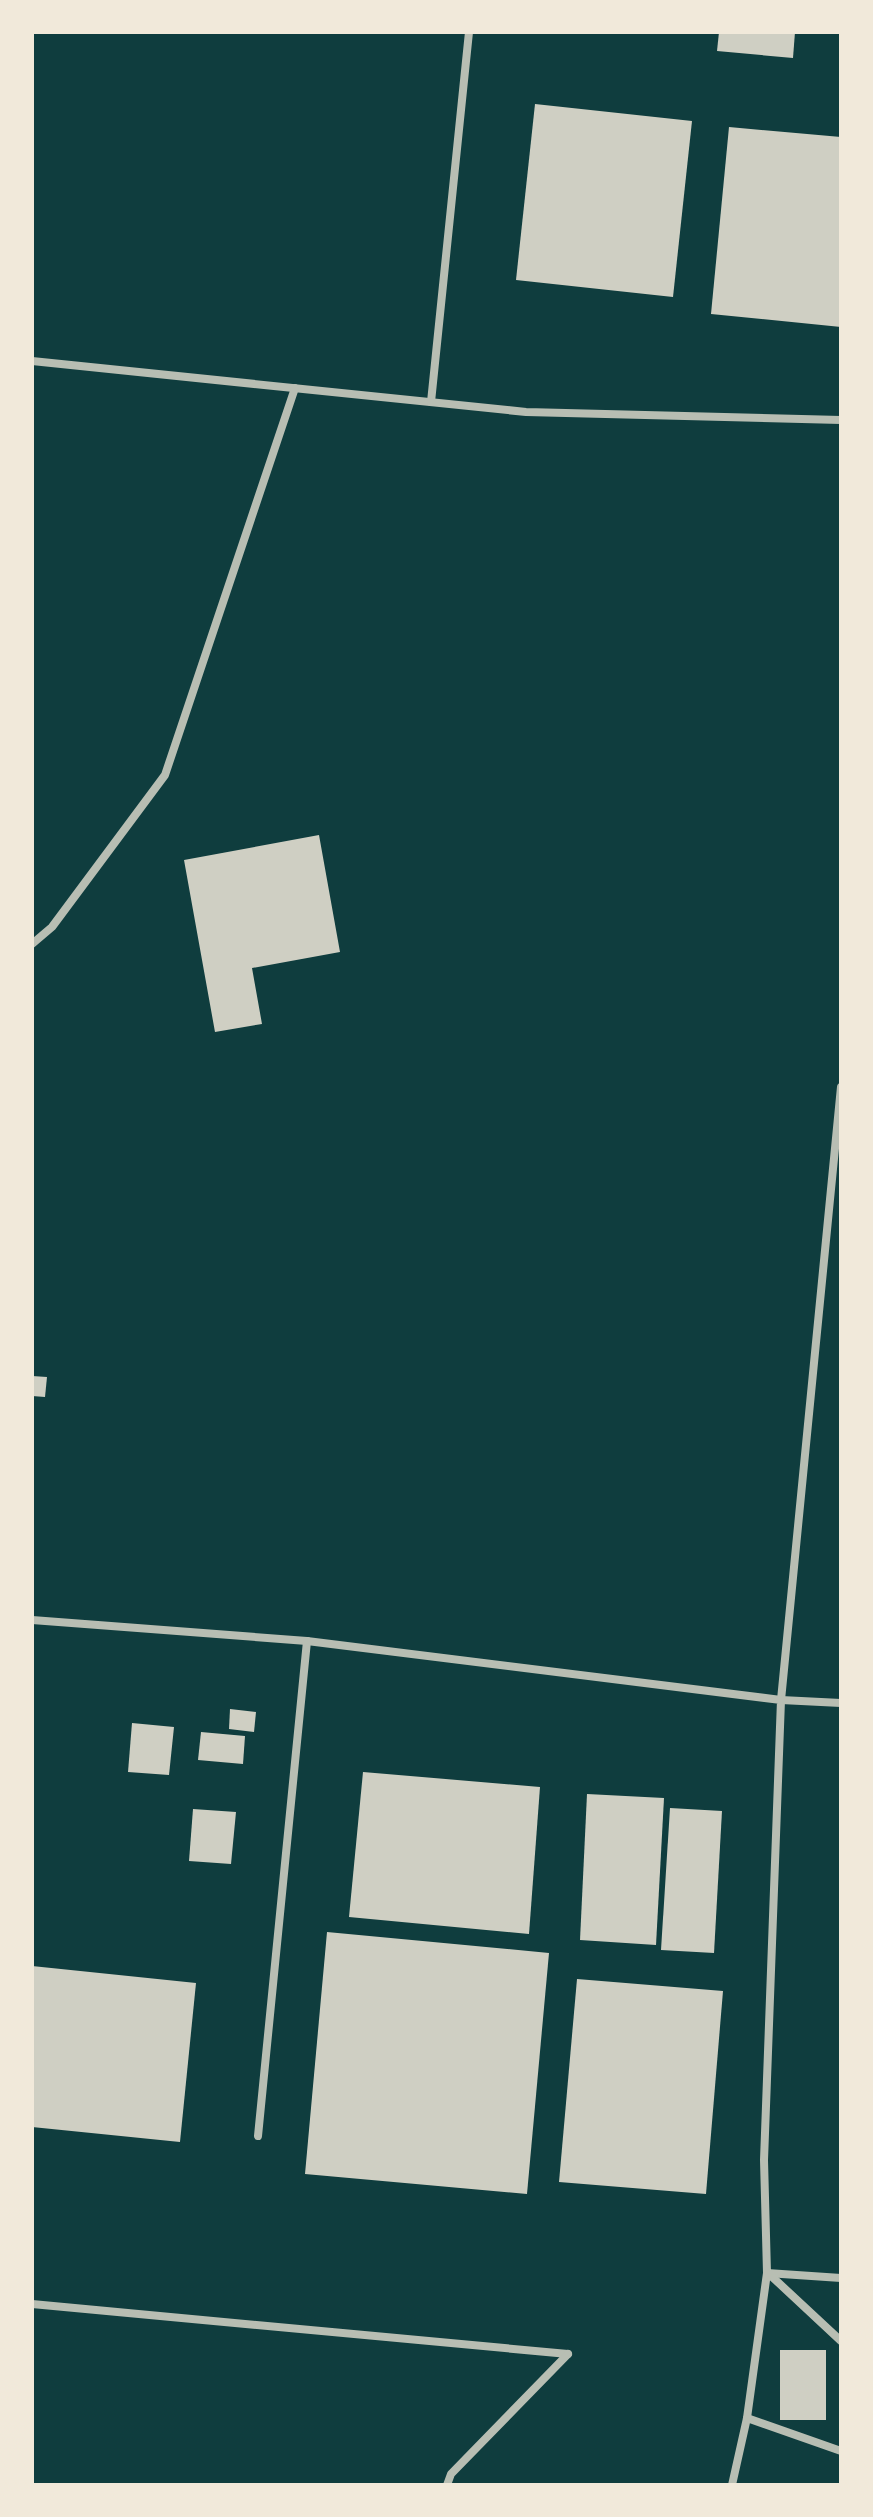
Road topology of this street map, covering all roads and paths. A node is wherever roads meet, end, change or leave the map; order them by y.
1 (469, 32) edge
2 (32, 361) edge
3 (295, 388) junction
4 (431, 402) junction
5 (841, 420) edge
6 (32, 944) edge
7 (841, 1087) edge
8 (32, 1620) edge
9 (307, 1641) junction
10 (781, 1700) junction
11 (841, 1703) edge
12 (258, 2136) dead end
13 (767, 2273) junction
14 (841, 2278) edge
15 (32, 2304) edge
16 (841, 2341) edge
17 (747, 2418) junction
18 (841, 2451) edge
19 (447, 2485) edge
20 (732, 2485) edge

1 - 4 street
2 - 3 street
3 - 4 street
3 - 6 street
4 - 5 street
7 - 10 street
8 - 9 street
9 - 10 street
9 - 12 street
10 - 11 street
10 - 13 street
13 - 14 street
13 - 16 street
13 - 17 street
15 - 19 street
17 - 18 street
17 - 20 street

